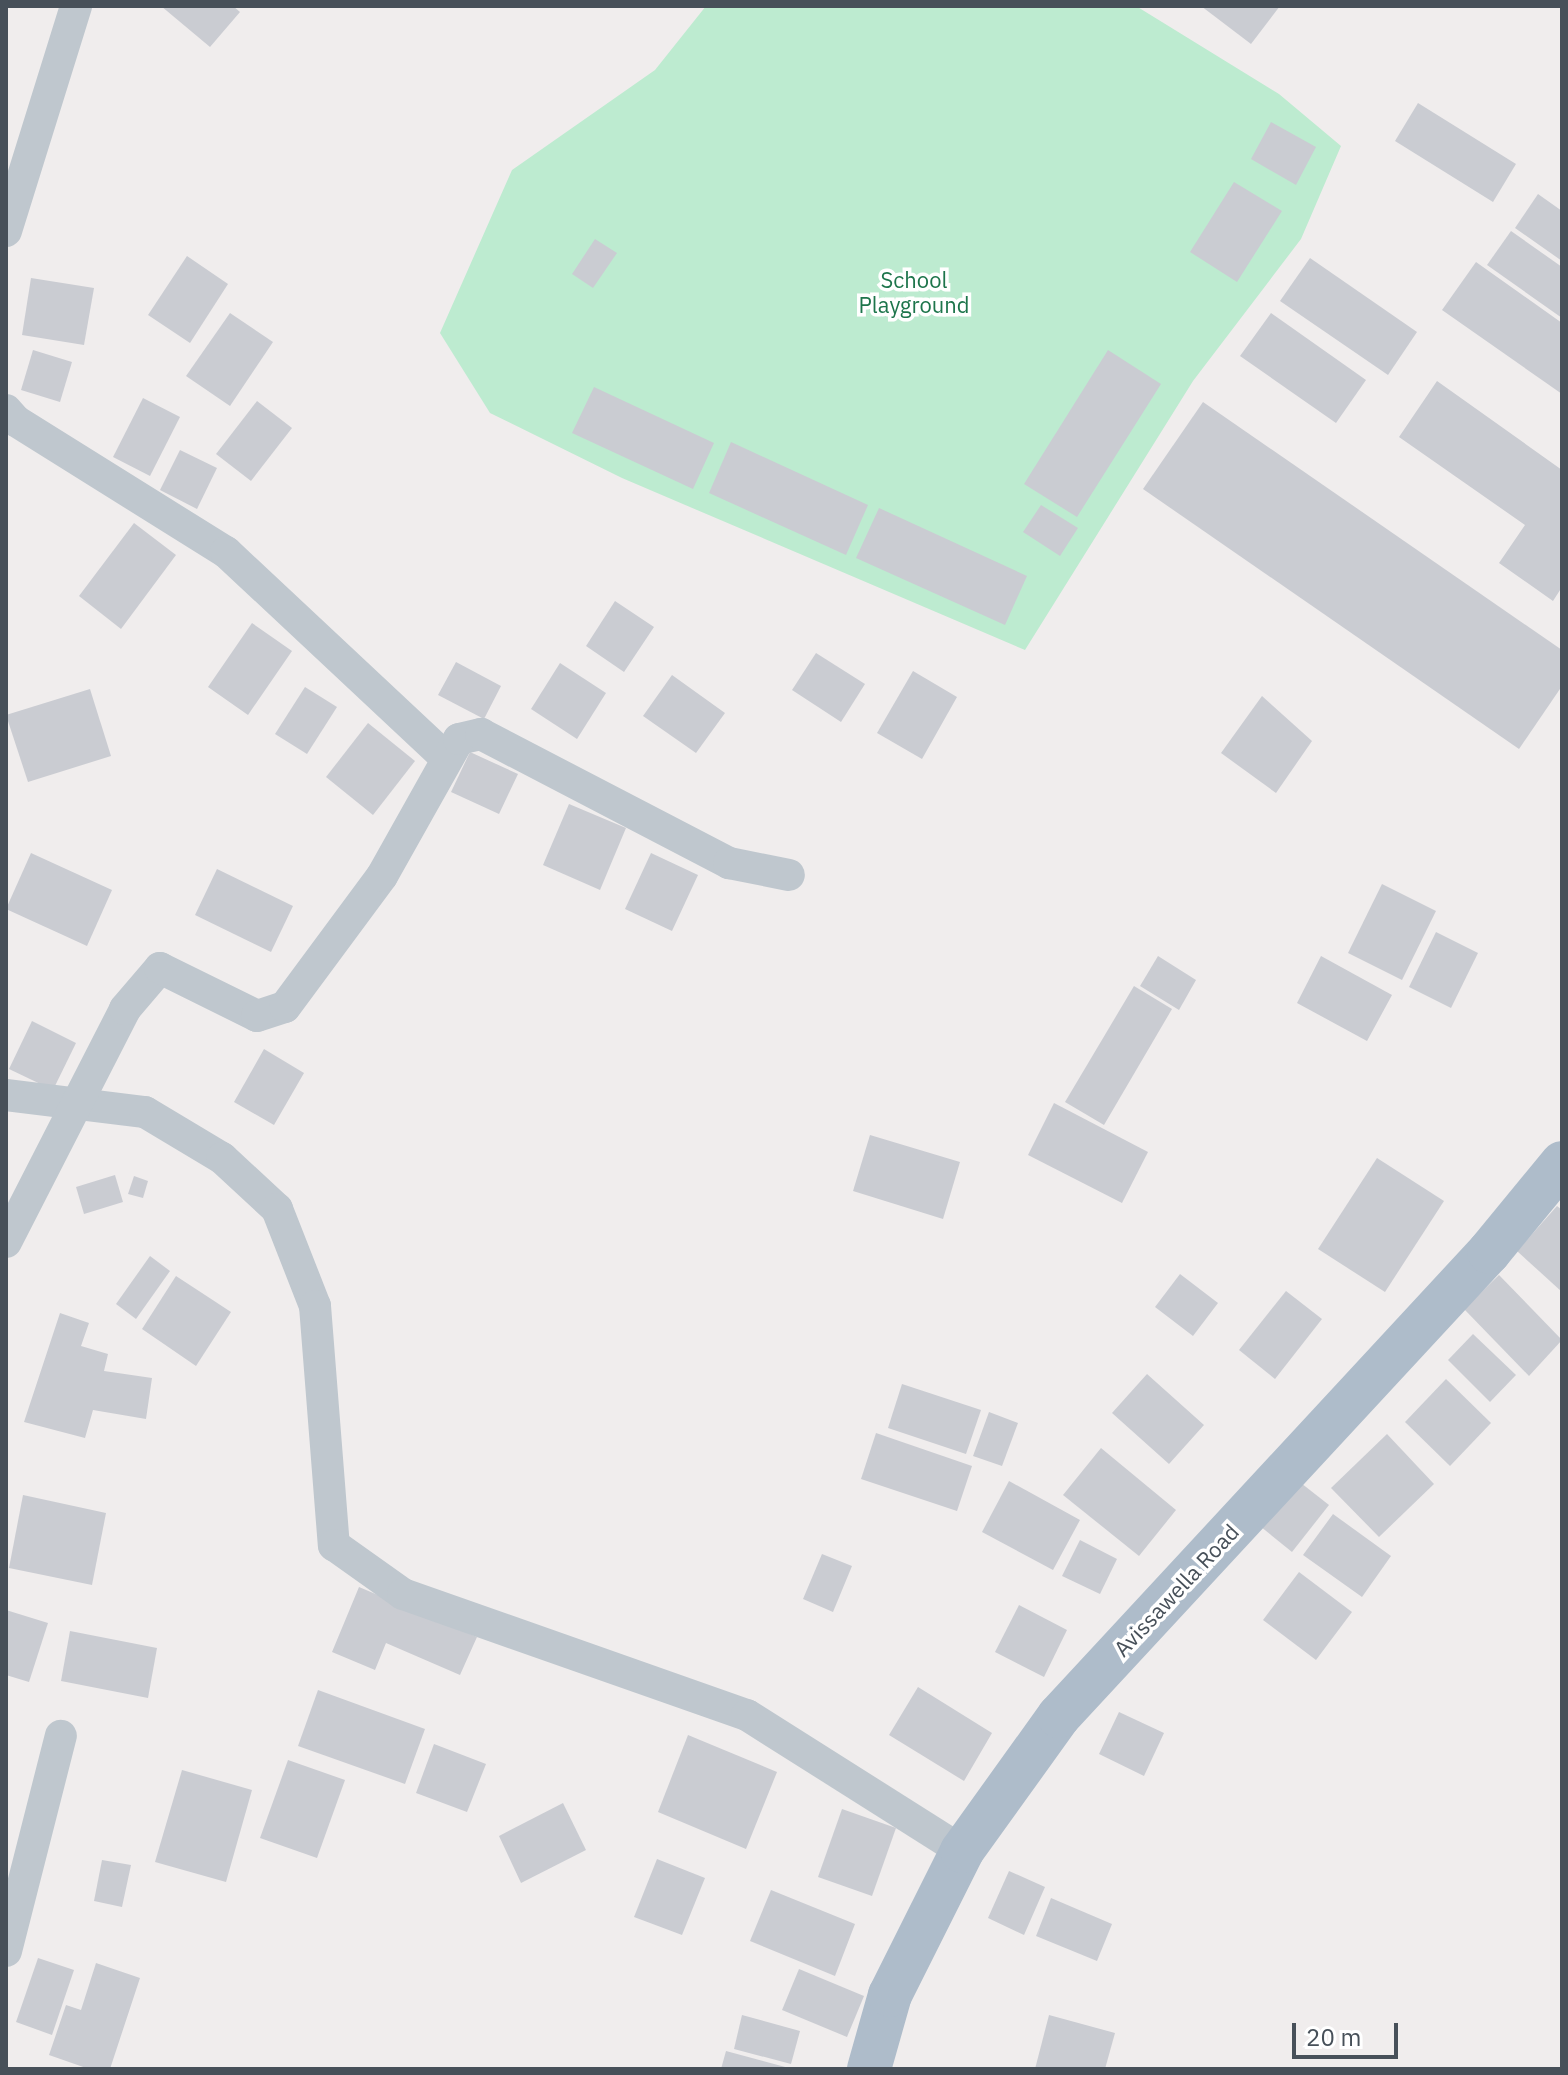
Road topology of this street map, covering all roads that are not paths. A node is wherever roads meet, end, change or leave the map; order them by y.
1 (76, 6) edge
2 (6, 231) edge
3 (6, 410) edge
4 (446, 758) junction
5 (789, 875) dead end
6 (6, 1095) edge
7 (79, 1104) junction
8 (1562, 1163) edge
9 (6, 1242) edge
10 (61, 1736) dead end
11 (962, 1851) junction
12 (6, 1951) edge
13 (869, 2069) edge

1 - 2 street
3 - 4 street
4 - 5 street
4 - 7 street
6 - 7 street
7 - 9 street
7 - 11 street
8 - 11 main road, Avissawella Road
10 - 12 street
11 - 13 main road, Avissawella Road

